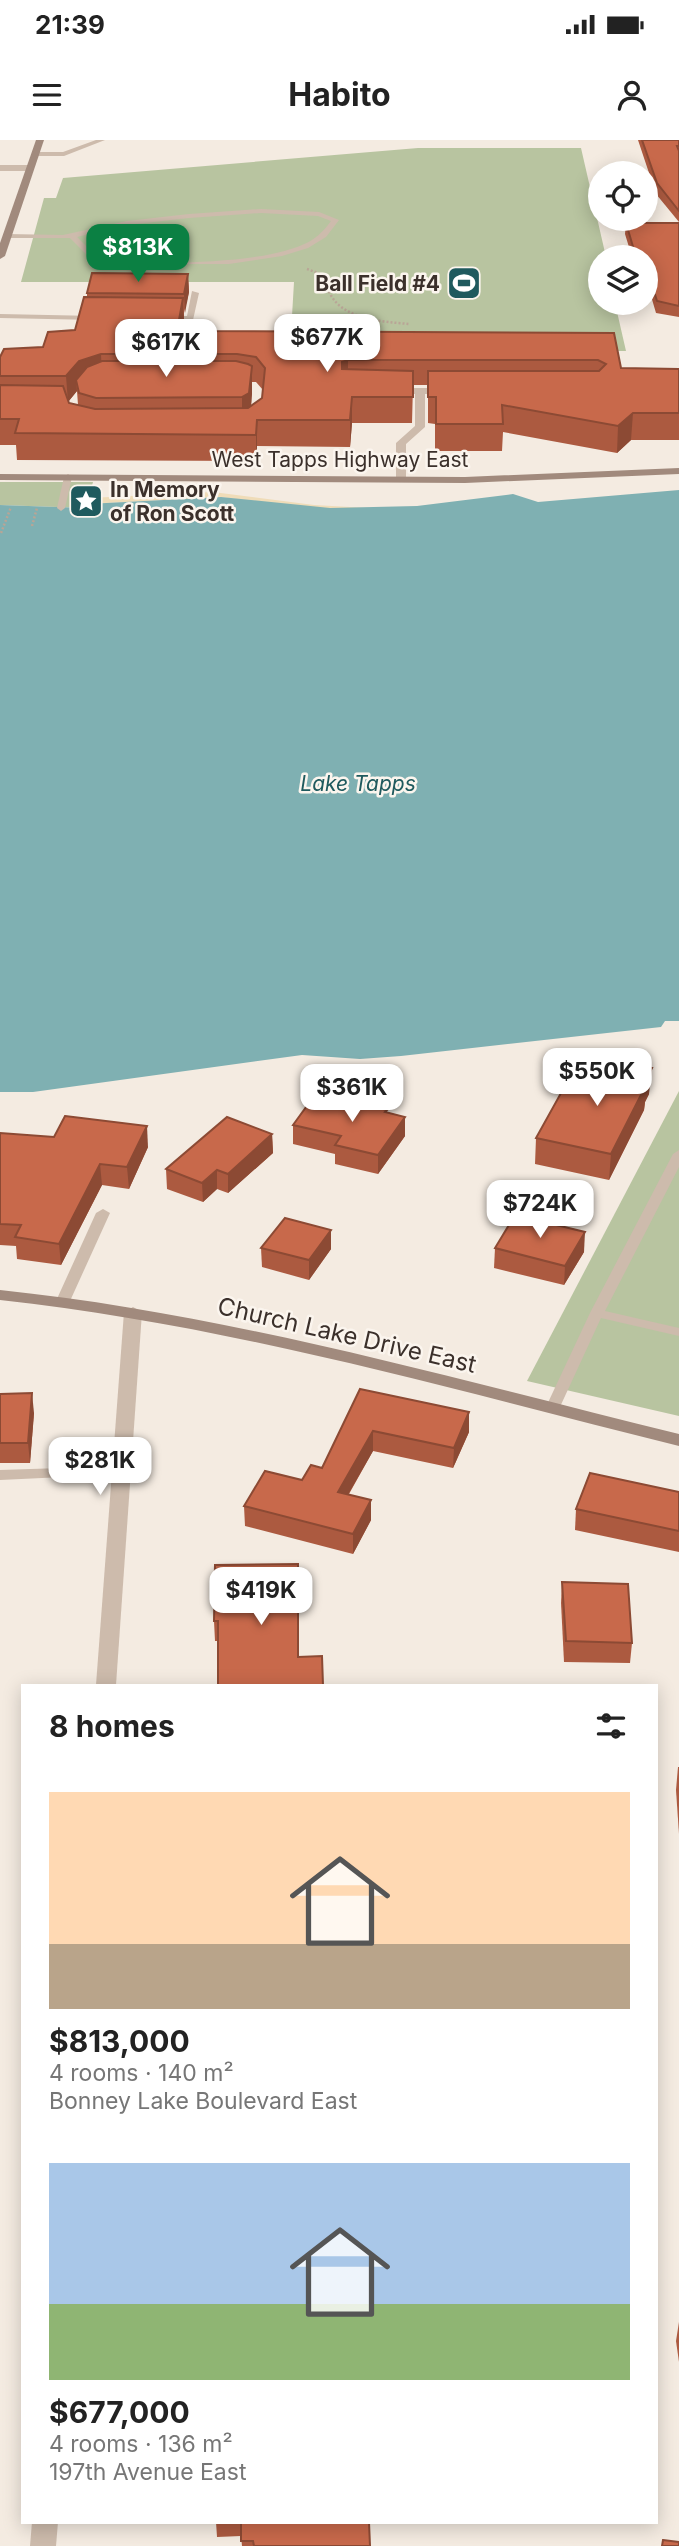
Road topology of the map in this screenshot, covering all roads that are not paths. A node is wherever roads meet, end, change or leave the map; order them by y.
1 (40, 140) edge
2 (102, 140) edge
3 (35, 154) junction
4 (0, 168) edge
5 (30, 168) junction
6 (7, 236) junction
7 (72, 236) junction
8 (0, 255) edge
9 (195, 293) dead end
10 (0, 316) edge
11 (107, 318) edge
12 (163, 318) edge
13 (372, 391) edge
14 (420, 391) junction
15 (461, 391) edge
16 (679, 471) edge
17 (0, 477) edge
18 (68, 477) junction
19 (401, 479) junction
20 (61, 508) dead end
21 (679, 1154) edge
22 (103, 1213) dead end
23 (0, 1295) edge
24 (63, 1301) junction
25 (133, 1312) junction
26 (597, 1313) junction
27 (679, 1332) edge
28 (552, 1409) junction
29 (679, 1440) edge
30 (122, 1471) junction
31 (0, 1475) edge
32 (106, 1684) edge
33 (45, 2524) edge
34 (43, 2546) edge

1 - 3 street
2 - 3 lane
3 - 5 street
4 - 5 street
5 - 6 street
6 - 7 lane
6 - 8 street
7 - 7 lane
9 - 12 lane
10 - 11 lane
13 - 14 street
14 - 15 street
14 - 19 street
16 - 19 street, West Tapps Highway East
17 - 18 street, West Tapps Highway East
18 - 19 street, West Tapps Highway East
18 - 20 lane
21 - 26 lane
22 - 24 lane
23 - 24 street, Church Lake Drive East
24 - 25 street, Church Lake Drive East
25 - 28 street, Church Lake Drive East
25 - 30 street
26 - 27 lane
26 - 28 lane
28 - 29 street, Church Lake Drive East
30 - 31 lane
30 - 32 street
33 - 34 street

